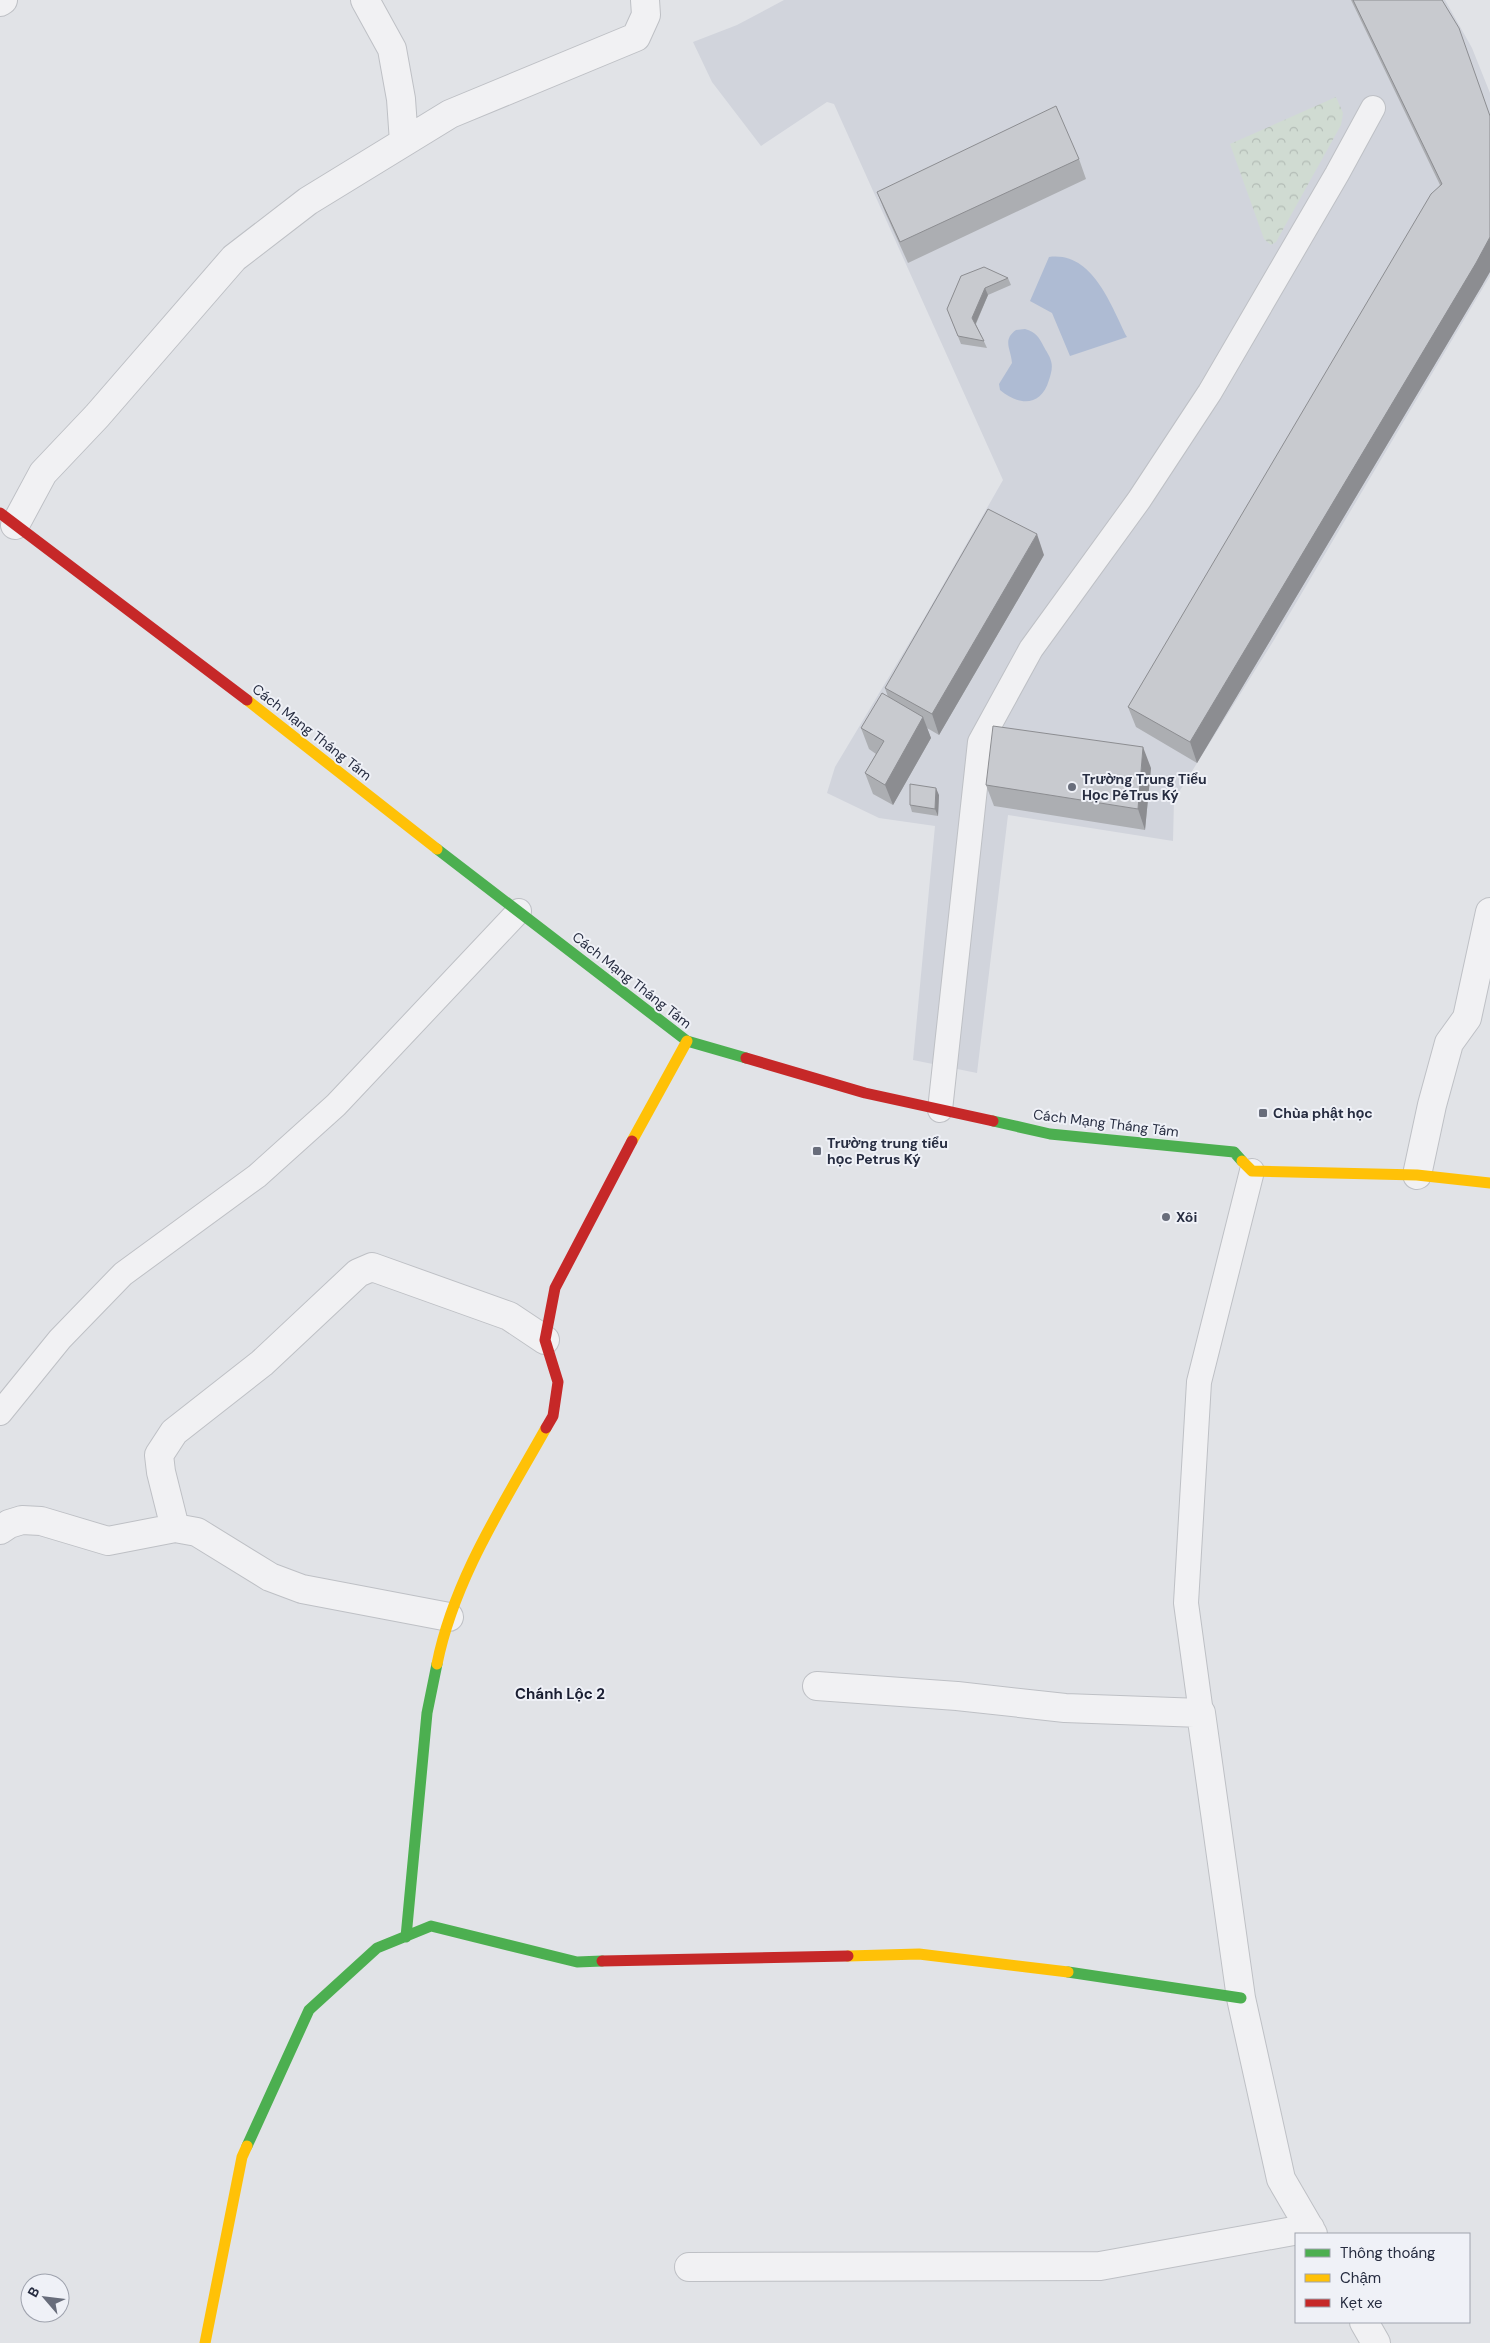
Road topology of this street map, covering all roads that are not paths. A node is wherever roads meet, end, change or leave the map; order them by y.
1 (3, 0) edge
2 (365, 0) edge
3 (646, 0) edge
4 (0, 2) edge
5 (1373, 108) dead end
6 (404, 142) junction
7 (7, 519) edge
8 (520, 911) junction
9 (1490, 912) edge
10 (687, 1042) junction
11 (940, 1110) junction
12 (1252, 1171) junction
13 (1417, 1175) junction
14 (1490, 1183) edge
15 (545, 1340) junction
16 (0, 1413) edge
17 (174, 1528) junction
18 (0, 1530) edge
19 (449, 1617) junction
20 (817, 1686) dead end
21 (1201, 1713) junction
22 (406, 1937) junction
23 (1241, 1998) junction
24 (1312, 2231) edge
25 (1295, 2234) edge
26 (689, 2267) dead end
27 (1365, 2323) edge
28 (205, 2343) edge
29 (1376, 2343) edge

1 - 4 street
2 - 6 street
3 - 6 street
5 - 11 lane
6 - 7 street
7 - 8 street, Cách Mạng Tháng Tám
8 - 10 street, Cách Mạng Tháng Tám
8 - 16 lane
9 - 13 street
10 - 11 street, Cách Mạng Tháng Tám
10 - 15 street
11 - 12 street, Cách Mạng Tháng Tám
12 - 13 street
12 - 21 lane
13 - 14 street
15 - 17 street
15 - 19 street
17 - 18 street
17 - 19 street
19 - 22 street
20 - 21 street
21 - 23 street
22 - 23 street
22 - 28 street
23 - 24 street
25 - 26 street
27 - 29 street

